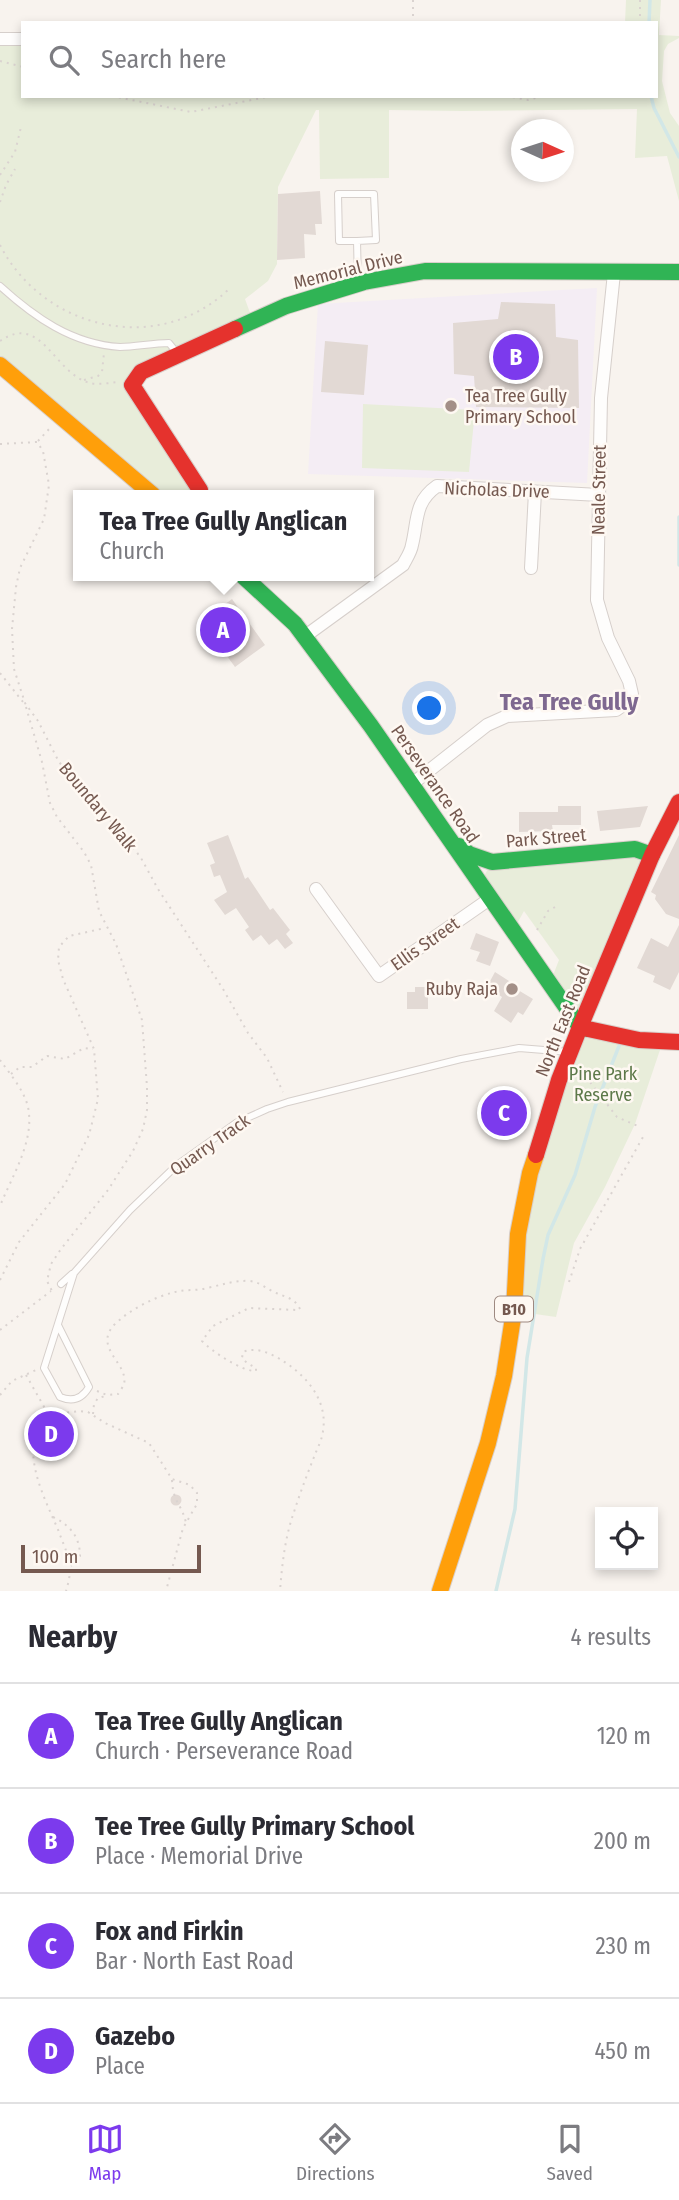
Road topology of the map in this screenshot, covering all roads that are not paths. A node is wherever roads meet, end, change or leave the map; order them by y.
1 (0, 39) edge
2 (21, 39) edge
3 (357, 241) junction
4 (679, 272) edge
5 (614, 273) junction
6 (358, 284) junction
7 (0, 286) edge
8 (177, 355) junction
9 (0, 365) edge
10 (147, 490) edge
11 (200, 490) edge
12 (535, 492) junction
13 (599, 495) junction
14 (531, 568) dead end
15 (248, 581) edge
16 (304, 637) junction
17 (412, 784) junction
18 (679, 802) edge
19 (449, 838) junction
20 (652, 855) junction
21 (492, 862) junction
22 (480, 883) junction
23 (316, 890) dead end
24 (491, 898) junction
25 (580, 1027) junction
26 (679, 1042) edge
27 (567, 1059) junction
28 (74, 1273) junction
29 (61, 1284) dead end
30 (58, 1325) junction
31 (440, 1591) edge

1 - 2 street
3 - 3 lane
3 - 6 lane
4 - 5 street, Memorial Drive
5 - 6 street, Memorial Drive
5 - 13 street, Neale Street
6 - 8 street, Memorial Drive
7 - 8 lane
8 - 11 street, Memorial Drive
9 - 10 street
12 - 13 street, Nicholas Drive
12 - 14 street
12 - 16 street, Nicholas Drive
13 - 17 street, Neale Street
15 - 16 street, Perseverance Road
16 - 17 street, Perseverance Road
17 - 19 street, Perseverance Road
18 - 20 street, North East Road / B10
19 - 21 street, Park Street
19 - 22 street, Perseverance Road
20 - 21 street, Park Street
20 - 25 street, North East Road / B10
21 - 22 street
22 - 24 street, Perseverance Road
23 - 24 street, Ellis Street
24 - 25 street, Perseverance Road
25 - 26 street
25 - 27 street, North East Road / B10
27 - 28 lane, Quarry Track
27 - 31 street, North East Road / B10
28 - 29 lane
28 - 30 lane, Quarry Track
30 - 30 lane, Quarry Track

